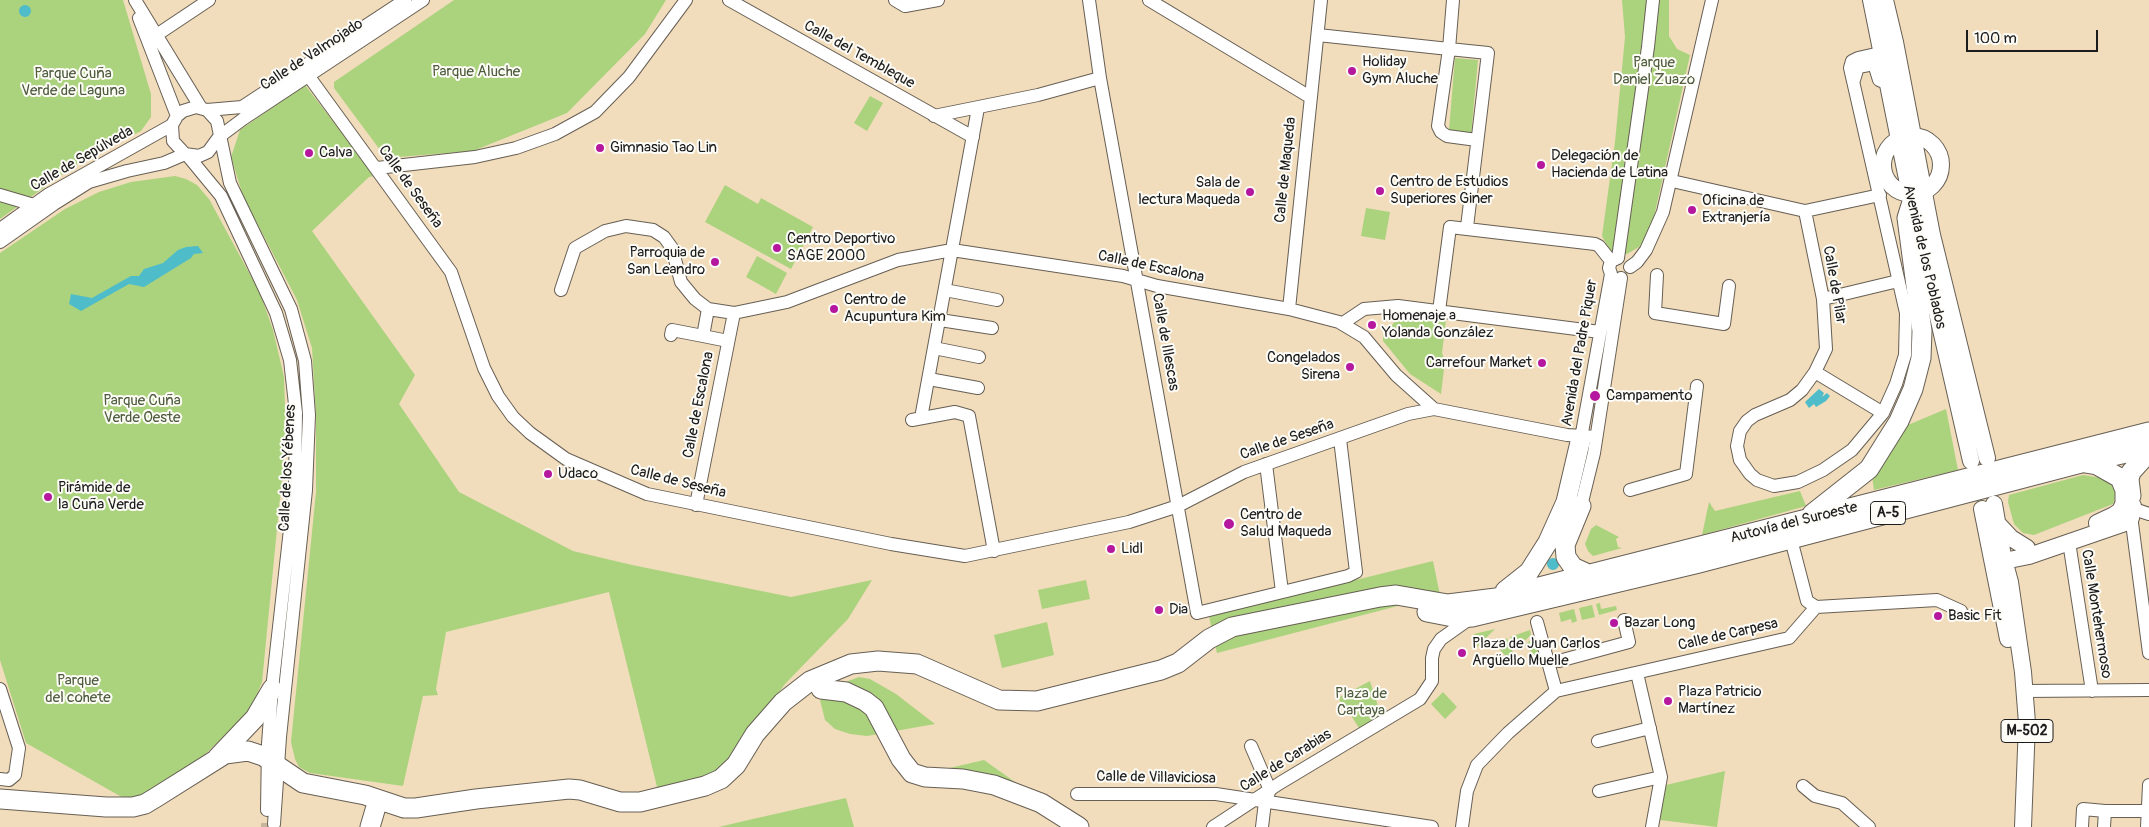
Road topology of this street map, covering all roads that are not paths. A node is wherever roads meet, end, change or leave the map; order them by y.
1 (134, 0) edge
2 (209, 0) edge
3 (405, 0) edge
4 (423, 0) edge
5 (686, 0) edge
6 (729, 0) edge
7 (895, 0) edge
8 (938, 0) edge
9 (1089, 0) edge
10 (1149, 0) edge
11 (1321, 0) edge
12 (1453, 0) edge
13 (1652, 0) edge
14 (1712, 0) edge
15 (1871, 0) edge
16 (1884, 0) edge
17 (1318, 35) junction
18 (151, 39) junction
19 (1448, 49) junction
20 (1881, 52) junction
21 (306, 71) junction
22 (1100, 78) junction
23 (1854, 80) junction
24 (1887, 84) junction
25 (1310, 97) junction
26 (978, 108) junction
27 (204, 109) junction
28 (934, 116) junction
29 (174, 120) junction
30 (1910, 120) junction
31 (219, 137) junction
32 (973, 137) junction
33 (1906, 138) junction
34 (1477, 140) junction
35 (183, 152) junction
36 (377, 168) junction
37 (1672, 181) junction
38 (0, 195) edge
39 (1880, 195) junction
40 (1915, 196) junction
41 (34, 205) junction
42 (1805, 211) junction
43 (1467, 228) junction
44 (0, 229) edge
45 (0, 242) edge
46 (952, 250) junction
47 (1615, 268) junction
48 (1658, 275) dead end
49 (1138, 281) junction
50 (1898, 281) junction
51 (1729, 286) dead end
52 (561, 290) dead end
53 (945, 290) junction
54 (1823, 299) junction
55 (997, 300) dead end
56 (708, 309) junction
57 (1289, 309) junction
58 (1439, 310) junction
59 (734, 313) junction
60 (940, 320) junction
61 (1343, 323) junction
62 (992, 328) dead end
63 (1600, 332) junction
64 (671, 335) dead end
65 (703, 336) junction
66 (728, 341) junction
67 (934, 348) junction
68 (980, 357) dead end
69 (1815, 372) junction
70 (929, 379) junction
71 (1697, 386) dead end
72 (978, 388) dead end
73 (1434, 409) junction
74 (1882, 413) junction
75 (2149, 432) edge
76 (1589, 438) junction
77 (1340, 439) junction
78 (2149, 448) edge
79 (2149, 452) edge
80 (1979, 460) dead end
81 (2081, 463) junction
82 (1266, 464) junction
83 (1630, 490) dead end
84 (696, 505) junction
85 (1178, 506) junction
86 (1581, 506) joint
87 (2134, 512) edge
88 (1803, 520) junction
89 (1566, 522) junction
90 (1998, 523) junction
91 (2069, 542) junction
92 (1793, 547) dead end
93 (994, 551) junction
94 (2027, 552) junction
95 (1998, 561) junction
96 (1588, 574) junction
97 (2010, 582) junction
98 (1282, 592) junction
99 (1496, 598) junction
100 (1816, 607) junction
101 (1470, 610) junction
102 (1961, 611) dead end
103 (1624, 620) dead end
104 (1537, 622) dead end
105 (2149, 653) edge
106 (1559, 661) dead end
107 (1637, 674) junction
108 (0, 689) edge
109 (272, 689) junction
110 (821, 689) junction
111 (2149, 690) edge
112 (1556, 691) junction
113 (2024, 691) junction
114 (2092, 691) junction
115 (1650, 728) junction
116 (1598, 742) dead end
117 (1250, 746) dead end
118 (217, 759) junction
119 (273, 768) junction
120 (1661, 777) junction
121 (4, 780) edge
122 (2149, 785) edge
123 (1803, 786) dead end
124 (1599, 791) dead end
125 (1077, 794) dead end
126 (1263, 797) junction
127 (0, 800) edge
128 (376, 806) junction
129 (0, 808) edge
130 (2105, 810) junction
131 (2148, 811) junction
132 (270, 823) dead end
133 (369, 827) edge
134 (1079, 827) edge
135 (1213, 827) edge
136 (1262, 827) edge
137 (1432, 827) edge
138 (1462, 827) edge
139 (1652, 827) edge
140 (1869, 827) edge
141 (2013, 827) edge
142 (2023, 827) edge
143 (2082, 827) edge
144 (2104, 827) edge
145 (2147, 827) edge

1 - 18 street, Calle de los Yébenes
2 - 18 street
3 - 21 street, Calle de Valmojado
4 - 21 street, Calle de Valmojado
5 - 36 street
6 - 28 street, Calle del Tembleque
7 - 8 street
9 - 22 street, Calle de Illescas
10 - 25 street
11 - 17 street, Calle de Maqueda
12 - 19 street
13 - 47 street
14 - 37 street
15 - 20 main road, Avenida de los Poblados
16 - 30 main road, Avenida de los Poblados
17 - 19 street
17 - 25 street, Calle de Maqueda
18 - 27 street, Calle de los Yébenes
18 - 29 street, Calle de los Yébenes
19 - 34 street
19 - 34 street
20 - 23 street, Calle de Pilar
20 - 24 main road, Avenida de los Poblados
20 - 30 street, Avenida de los Poblados
21 - 27 street, Calle de Valmojado
21 - 31 street, Calle de Valmojado
21 - 36 street, Calle de Seseña
22 - 26 street
22 - 49 street, Calle de Illescas
23 - 24 street
23 - 39 street, Calle de Pilar
24 - 33 main road, Avenida de los Poblados
25 - 57 street, Calle de Maqueda
26 - 28 street
26 - 32 street
27 - 29 street
27 - 31 street, Calle de los Yébenes
28 - 32 street, Calle del Tembleque
29 - 35 street
29 - 41 street, Calle de Sepúlveda
30 - 33 main road, Avenida de los Poblados
31 - 35 street
31 - 119 street, Calle de los Yébenes
32 - 46 street
33 - 40 main road, Avenida de los Poblados
33 - 40 main road
34 - 43 street
35 - 45 street, Calle de Sepúlveda
35 - 109 street, Calle de los Yébenes
36 - 84 street, Calle de Seseña
37 - 42 street
37 - 47 street
38 - 41 street
39 - 42 street
39 - 50 street, Calle de Pilar
40 - 80 main road, Avenida de los Poblados
40 - 88 highway
41 - 44 street, Calle de Sepúlveda
42 - 54 street, Calle de Pilar
43 - 47 street, Avenida del Padre Piquer
43 - 58 street, Avenida del Padre Piquer
46 - 49 street, Calle de Escalona
46 - 53 street
46 - 59 street, Calle de Escalona
47 - 63 street, Avenida del Padre Piquer
47 - 76 street, Avenida del Padre Piquer
48 - 51 street
49 - 57 street, Calle de Escalona
49 - 85 street, Calle de Illescas
50 - 54 street
50 - 74 street, Calle de Pilar
52 - 56 street
53 - 55 street
53 - 60 street
54 - 69 street, Calle de Pilar
56 - 59 street, Calle de Escalona
56 - 65 street, Calle de Escalona
57 - 61 street, Calle de Escalona
58 - 61 street
58 - 63 street
59 - 66 street, Calle de Escalona
60 - 62 street
60 - 67 street
61 - 73 street, Calle de Escalona
63 - 76 street, Avenida del Padre Piquer
64 - 65 street, Calle de Escalona
65 - 66 street, Calle de Escalona
66 - 84 street, Calle de Escalona
67 - 68 street
67 - 70 street
69 - 74 street
69 - 74 street, Calle de Pilar
70 - 72 street
70 - 93 street
71 - 83 street
73 - 76 street, Calle de Seseña
73 - 77 street, Calle de Seseña
75 - 88 highway, Autovía del Suroeste / A-5
76 - 86 street, Avenida del Padre Piquer
76 - 89 highway
77 - 82 street, Calle de Seseña
77 - 98 street
78 - 81 highway, Autovía del Suroeste / A-5
79 - 87 highway
81 - 87 highway
81 - 101 highway, Autovía del Suroeste / A-5
82 - 85 street, Calle de Seseña
82 - 98 street
84 - 93 street, Calle de Seseña
85 - 93 street, Calle de Seseña
85 - 98 street, Calle de Illescas
86 - 89 highway
87 - 91 main road
87 - 94 main road
87 - 105 street
88 - 96 highway, Autovía del Suroeste / A-5
89 - 96 highway
89 - 99 highway
90 - 94 main road
90 - 95 main road, M-502
90 - 95 main road, M-502
91 - 94 main road
91 - 114 street, Calle Montehermoso
92 - 100 street
94 - 95 main road
94 - 97 main road
95 - 97 main road, M-502
95 - 141 main road, M-502
96 - 99 highway, Autovía del Suroeste / A-5
97 - 113 main road, M-502
99 - 101 highway, Autovía del Suroeste / A-5
100 - 102 street
100 - 107 street, Calle de Carpesa
101 - 110 highway
101 - 126 street, Calle de Carabias
101 - 128 highway
103 - 106 street
104 - 112 street
107 - 112 street, Calle de Carpesa
107 - 115 street
108 - 121 street
109 - 118 highway
109 - 119 street, Calle de los Yébenes
110 - 128 highway
110 - 134 highway
111 - 114 street
112 - 138 street
113 - 114 street
113 - 142 main road, M-502
115 - 116 street
115 - 120 street
117 - 126 street
118 - 119 highway
118 - 127 highway
119 - 128 highway
119 - 129 highway
119 - 132 street, Calle de los Yébenes
120 - 124 street
120 - 139 street
122 - 131 street
123 - 140 street
125 - 126 street, Calle de Villaviciosa
126 - 135 street, Calle de Carabias
126 - 136 street
126 - 137 street, Calle de Villaviciosa
128 - 133 highway
130 - 131 street
130 - 143 street
130 - 144 street
131 - 145 street

